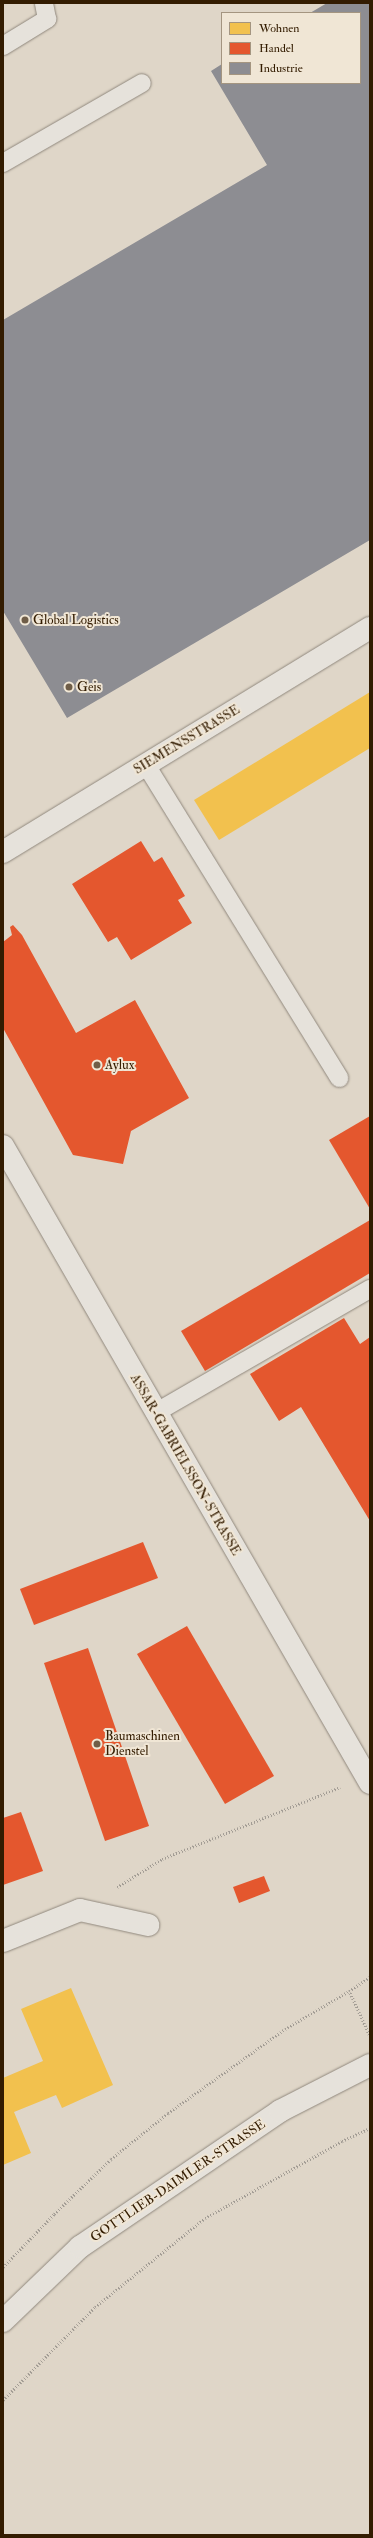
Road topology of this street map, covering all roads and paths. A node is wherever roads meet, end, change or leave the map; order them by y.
1 (44, 3) edge
2 (3, 46) edge
3 (142, 83) dead end
4 (3, 163) edge
5 (370, 628) edge
6 (146, 765) junction
7 (3, 852) edge
8 (339, 1078) dead end
9 (3, 1146) edge
10 (370, 1289) edge
11 (155, 1413) junction
12 (368, 1780) edge
13 (80, 1910) junction
14 (148, 1925) dead end
15 (3, 1941) edge
16 (370, 1977) edge
17 (349, 1991) junction
18 (370, 2038) edge
19 (370, 2065) edge
20 (370, 2128) edge
21 (3, 2268) edge
22 (3, 2321) edge
23 (3, 2400) edge

1 - 2 lane
3 - 4 lane
5 - 6 street, SIEMENSSTRASSE
6 - 7 street, SIEMENSSTRASSE
6 - 8 lane
9 - 11 street, ASSAR-GABRIELSSON-STRASSE
10 - 11 lane
11 - 12 street, ASSAR-GABRIELSSON-STRASSE
12 - 13 path
13 - 14 street
13 - 15 street
16 - 17 path
17 - 18 path
17 - 21 path
19 - 22 street, GOTTLIEB-DAIMLER-STRASSE
20 - 23 path

